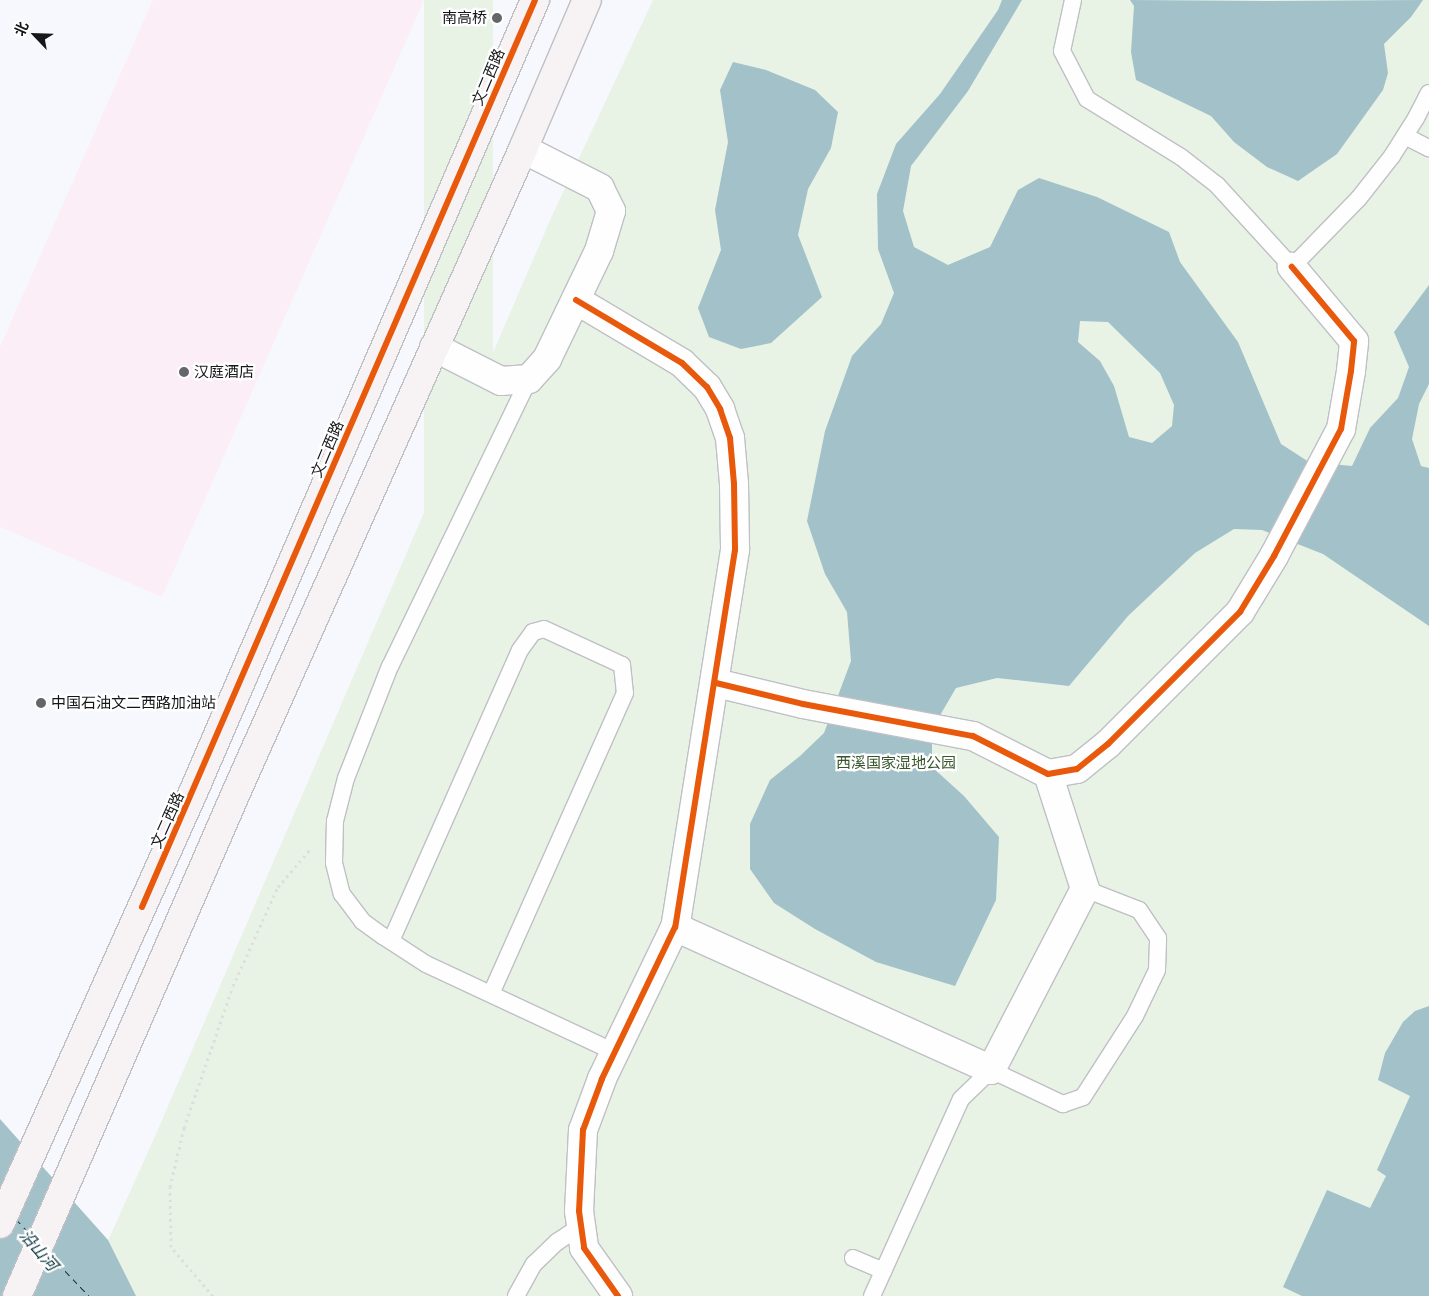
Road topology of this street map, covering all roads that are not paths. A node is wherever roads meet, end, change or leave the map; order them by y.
1 (535, 0) edge
2 (587, 0) edge
3 (1073, 0) edge
4 (1429, 92) edge
5 (1405, 136) junction
6 (1429, 148) edge
7 (523, 149) junction
8 (1292, 267) junction
9 (576, 300) junction
10 (434, 347) junction
11 (529, 379) junction
12 (716, 683) junction
13 (1048, 774) junction
14 (1085, 890) junction
15 (675, 927) junction
16 (390, 941) junction
17 (491, 994) junction
18 (615, 1052) junction
19 (991, 1070) junction
20 (0, 1224) edge
21 (581, 1226) junction
22 (853, 1258) dead end
23 (883, 1271) junction
24 (17, 1296) edge
25 (516, 1296) edge
26 (618, 1296) edge
27 (872, 1296) edge

1 - 20 main road, 文二西路
2 - 7 main road
3 - 8 lane
4 - 5 lane
5 - 6 lane
5 - 8 lane
7 - 9 street
7 - 10 main road
8 - 13 street
9 - 11 street
9 - 12 street
10 - 11 street
10 - 24 main road
11 - 16 lane
12 - 13 street
12 - 15 street
13 - 14 street
14 - 19 street
14 - 19 lane
15 - 18 street
15 - 19 street
16 - 17 lane
16 - 17 lane
17 - 18 lane
18 - 21 street
19 - 23 lane
21 - 25 lane
21 - 26 street
22 - 23 lane
23 - 27 lane

